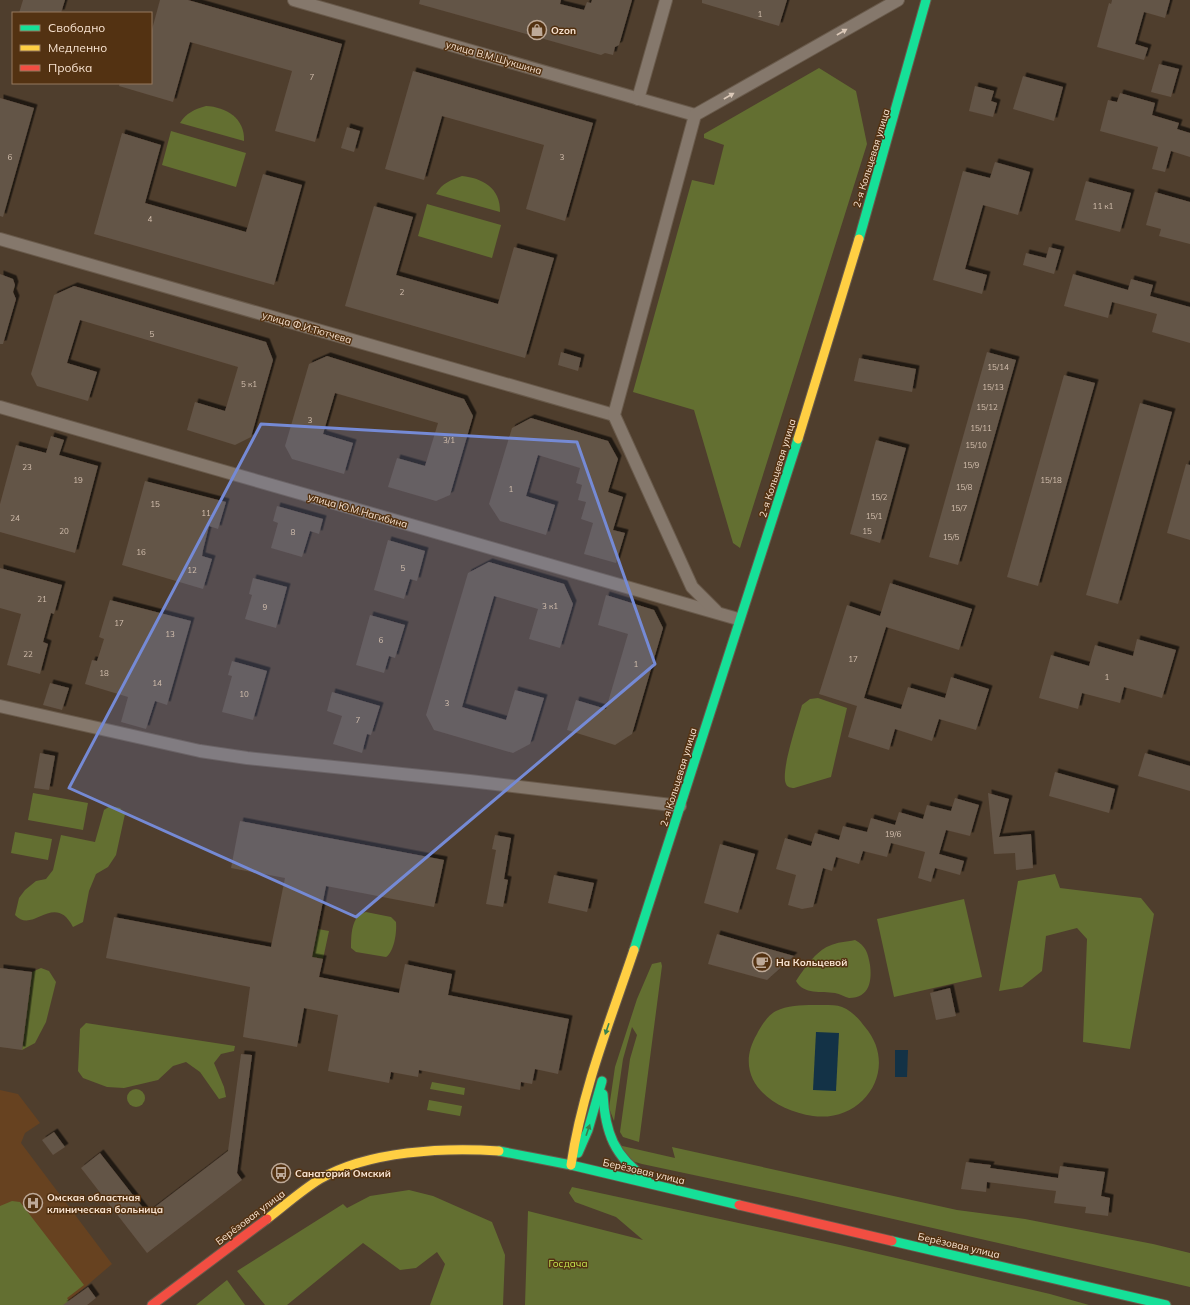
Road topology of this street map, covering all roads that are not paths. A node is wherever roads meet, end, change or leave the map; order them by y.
1 (294, 0) edge
2 (666, 0) edge
3 (898, 0) edge
4 (926, 0) edge
5 (638, 99) junction
6 (695, 115) junction
7 (0, 239) edge
8 (0, 407) edge
9 (614, 415) junction
10 (716, 612) junction
11 (738, 619) junction
12 (0, 706) edge
13 (680, 806) junction
14 (639, 940) junction
15 (615, 1035) dead end
16 (571, 1165) junction
17 (656, 1185) junction
18 (152, 1305) edge
19 (1166, 1305) edge

1 - 5 street, улица В.М.Шукшина
2 - 5 street
6 -> 3 street
4 - 11 main road, 2-я Кольцевая улица
5 - 6 street, улица В.М.Шукшина
6 - 9 street
7 - 9 street, улица Ф.И.Тютчева
8 - 10 street, улица Ю.М.Нагибина
9 - 10 street
10 - 11 street, улица Ю.М.Нагибина
11 - 13 main road, 2-я Кольцевая улица
12 - 13 street
13 - 14 main road, 2-я Кольцевая улица
14 - 15 main road, 2-я Кольцевая улица
14 -> 16 main road, 2-я Кольцевая улица
16 - 17 main road, Берёзовая улица
16 -> 17 main road
16 - 18 main road, Берёзовая улица
17 - 19 main road, Берёзовая улица

